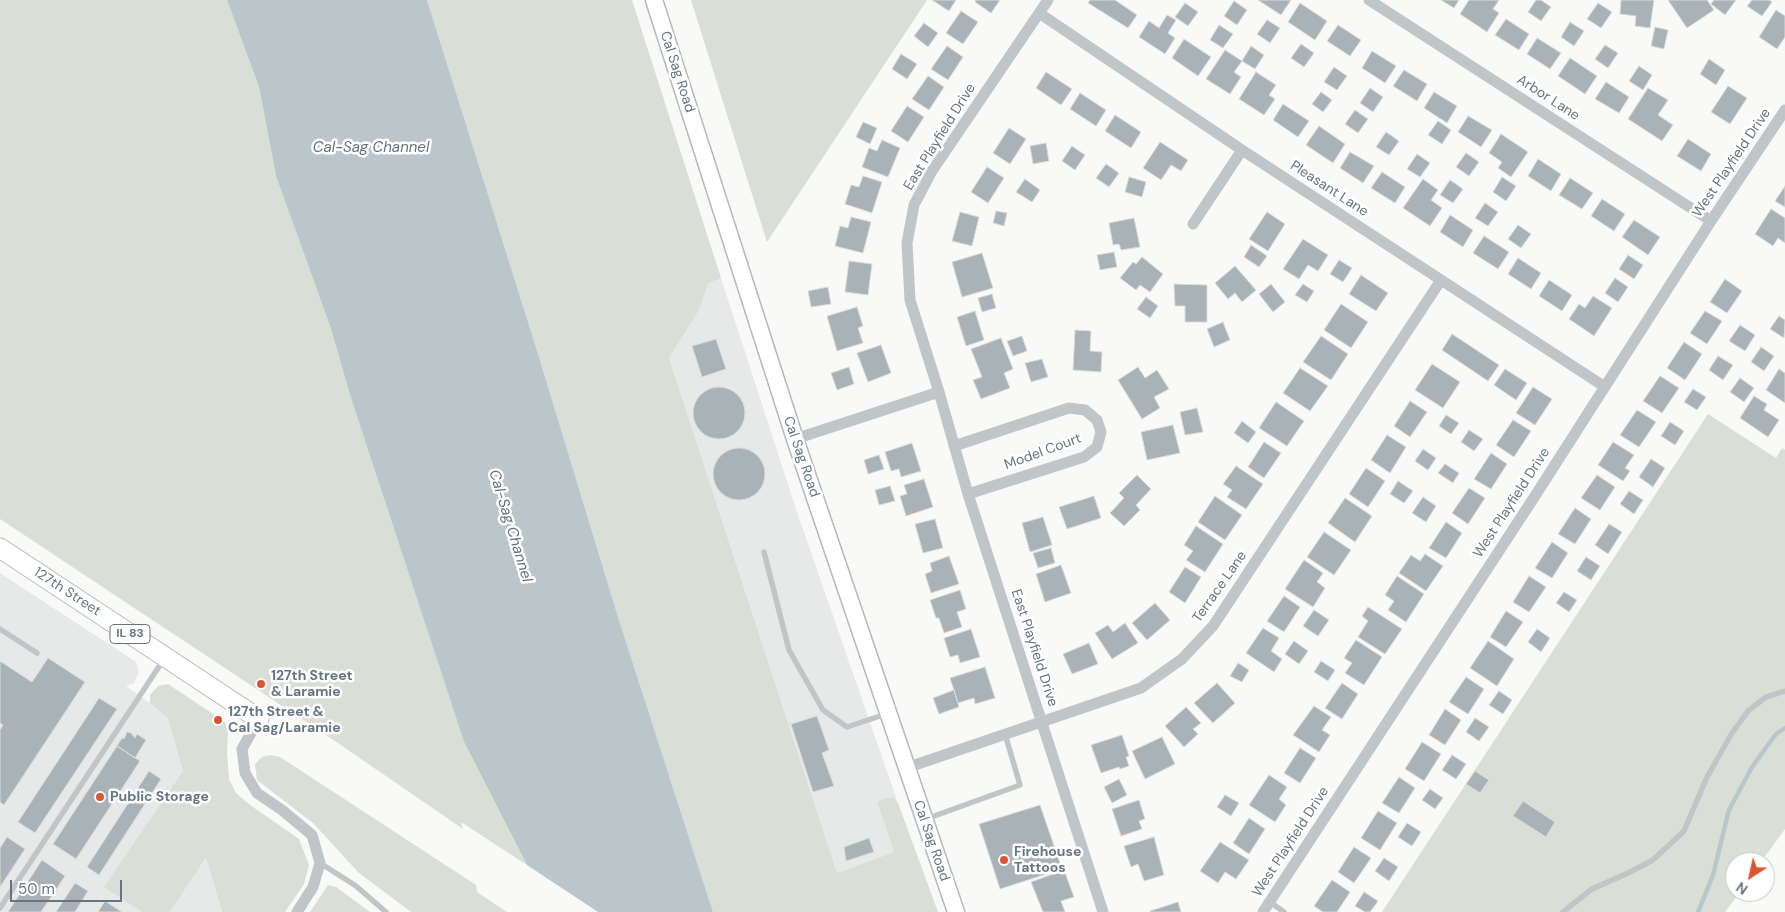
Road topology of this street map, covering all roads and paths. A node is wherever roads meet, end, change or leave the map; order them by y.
1 (654, 0) edge
2 (1048, 0) edge
3 (1369, 0) edge
4 (1039, 13) junction
5 (1785, 110) edge
6 (1242, 150) junction
7 (1711, 221) junction
8 (1193, 224) dead end
9 (1441, 280) junction
10 (1605, 387) junction
11 (939, 392) junction
12 (795, 439) junction
13 (954, 446) junction
14 (968, 494) junction
15 (1, 550) edge
16 (764, 552) dead end
17 (0, 629) edge
18 (37, 654) dead end
19 (165, 657) junction
20 (1785, 691) edge
21 (888, 714) junction
22 (259, 719) joint
23 (1043, 722) junction
24 (1005, 734) junction
25 (906, 768) junction
26 (923, 820) junction
27 (320, 863) junction
28 (1266, 907) edge
29 (0, 908) edge
30 (297, 912) edge
31 (386, 912) edge
32 (956, 912) edge
33 (1103, 912) edge
34 (1284, 912) edge
35 (1563, 912) edge

1 - 12 main road, Cal Sag Road
2 - 4 street, East Playfield Drive
3 - 7 street, Arbor Lane
4 - 6 street, Pleasant Lane
4 - 11 street, East Playfield Drive
5 - 7 street, West Playfield Drive
6 - 8 street
6 - 9 street, Pleasant Lane
7 - 10 street, West Playfield Drive
9 - 10 street, Pleasant Lane
9 - 23 street, Terrace Lane
10 - 28 street, West Playfield Drive
11 - 12 street
11 - 13 street, East Playfield Drive
12 - 21 main road, Cal Sag Road
13 - 14 street, East Playfield Drive
13 - 14 street, Model Court
14 - 23 street, East Playfield Drive
15 - 19 main road, 127th Street / IL 83
16 - 21 lane
17 - 18 lane
19 - 22 main road, 127th Street / IL 83
19 - 29 lane
20 - 35 lane
21 - 25 main road, Cal Sag Road
22 - 27 street
23 - 24 street, Terrace Lane
23 - 33 street, East Playfield Drive
24 - 25 street, Terrace Lane
24 - 26 lane
25 - 26 main road, Cal Sag Road
26 - 32 main road, Cal Sag Road
27 - 30 street
27 - 31 lane
28 - 34 lane

